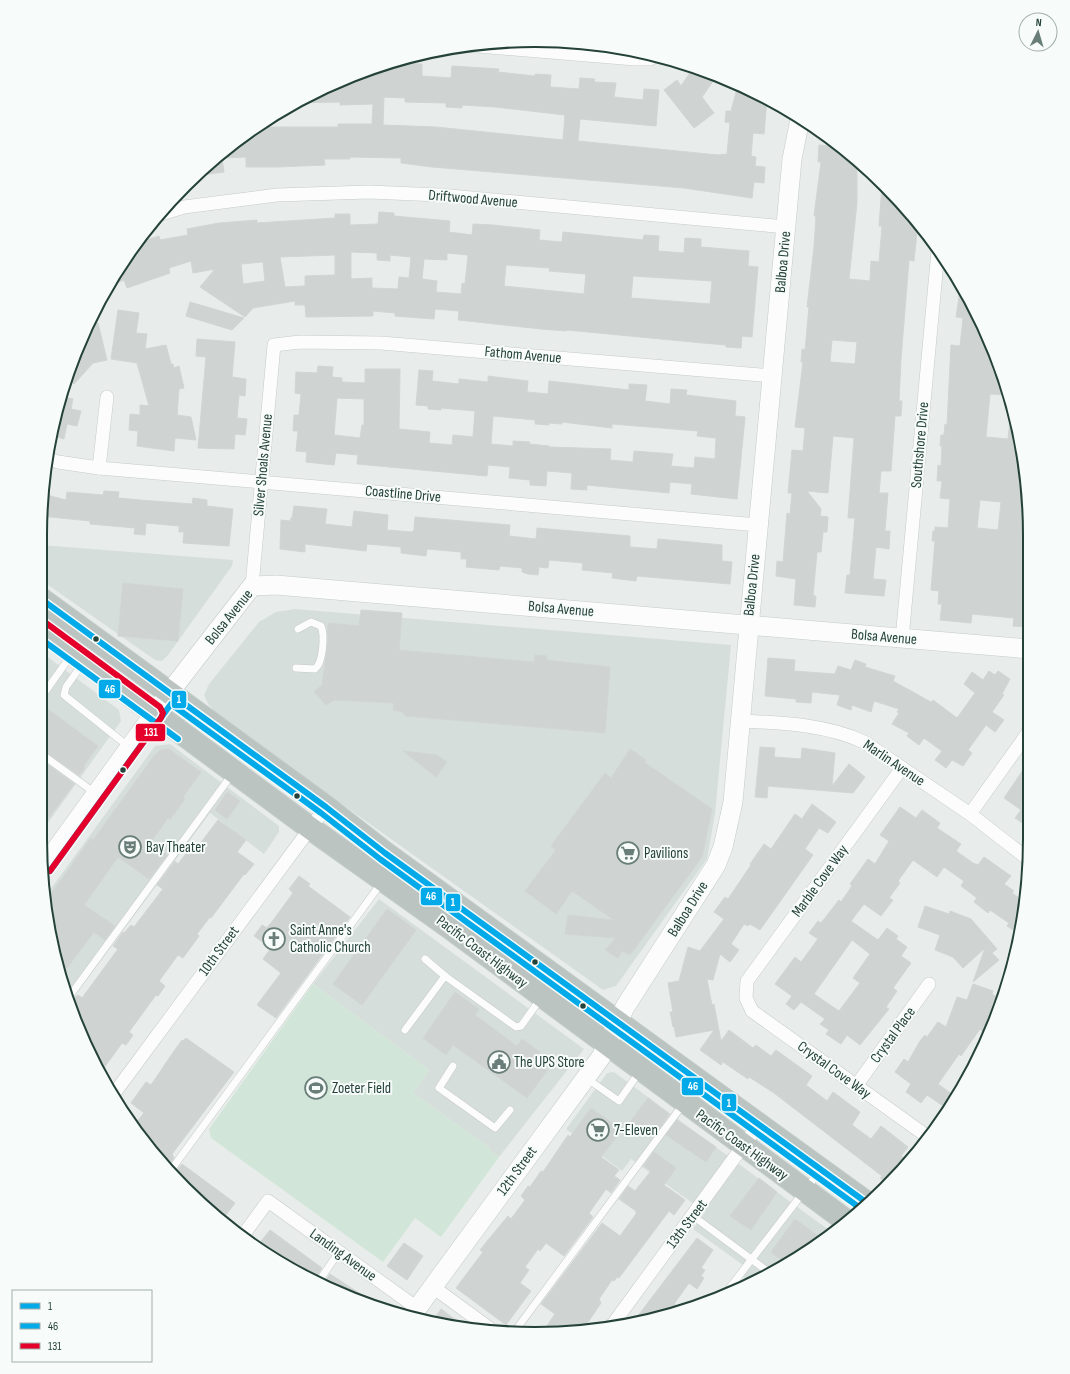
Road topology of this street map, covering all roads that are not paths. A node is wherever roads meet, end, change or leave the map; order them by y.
1 (504, 48) edge
2 (639, 58) edge
3 (799, 125) edge
4 (170, 211) edge
5 (786, 227) junction
6 (937, 259) edge
7 (274, 345) joint
8 (773, 376) junction
9 (107, 397) dead end
10 (53, 460) edge
11 (99, 468) junction
12 (262, 482) junction
13 (758, 525) junction
14 (252, 586) junction
15 (47, 603) edge
16 (748, 624) junction
17 (298, 629) dead end
18 (47, 633) edge
19 (902, 639) junction
20 (1023, 649) edge
21 (79, 656) junction
22 (296, 668) dead end
23 (48, 688) edge
24 (169, 692) junction
25 (155, 713) junction
26 (740, 720) junction
27 (1023, 740) edge
28 (130, 747) junction
29 (47, 758) edge
30 (902, 768) junction
31 (235, 771) junction
32 (96, 795) junction
33 (326, 807) junction
34 (970, 814) junction
35 (310, 828) junction
36 (1023, 855) edge
37 (48, 861) edge
38 (383, 880) junction
39 (425, 959) dead end
40 (445, 976) junction
41 (929, 984) dead end
42 (72, 993) edge
43 (542, 996) junction
44 (746, 998) joint
45 (618, 1021) junction
46 (405, 1030) dead end
47 (607, 1045) junction
48 (453, 1066) dead end
49 (640, 1070) junction
50 (586, 1078) junction
51 (856, 1086) junction
52 (117, 1090) edge
53 (684, 1103) junction
54 (510, 1110) dead end
55 (759, 1124) junction
56 (924, 1134) edge
57 (745, 1146) junction
58 (173, 1167) edge
59 (822, 1168) junction
60 (804, 1189) junction
61 (863, 1200) edge
62 (693, 1216) junction
63 (842, 1218) edge
64 (246, 1232) edge
65 (339, 1252) junction
66 (752, 1259) junction
67 (765, 1269) edge
68 (320, 1277) edge
69 (731, 1286) edge
70 (433, 1287) junction
71 (411, 1310) edge
72 (415, 1312) edge
73 (616, 1320) edge
74 (484, 1324) edge
75 (518, 1326) edge

1 - 2 street
3 - 5 street, Balboa Drive
4 - 5 street, Driftwood Avenue
5 - 8 street, Balboa Drive
6 - 19 street, Southshore Drive
7 - 8 street, Fathom Avenue
7 - 12 street, Silver Shoals Avenue
8 - 13 street, Balboa Drive
9 - 11 street
10 - 11 street, Coastline Drive
11 - 12 street, Coastline Drive
12 - 13 street, Coastline Drive
12 - 14 street, Silver Shoals Avenue
13 - 16 street, Balboa Drive
14 - 16 street, Bolsa Avenue
14 - 24 street, Bolsa Avenue
15 - 24 highway, Pacific Coast Highway
16 - 19 street, Bolsa Avenue
16 - 26 street, Balboa Drive
17 - 22 lane
18 - 21 highway, Pacific Coast Highway
19 - 20 street, Bolsa Avenue
21 - 23 lane
21 - 25 highway, Pacific Coast Highway
21 - 28 lane
24 - 25 street, Bolsa Avenue
24 - 33 highway, Pacific Coast Highway
25 - 28 street, Bolsa Avenue
25 - 31 highway, Pacific Coast Highway
26 - 30 street, Marlin Avenue
26 - 45 street, Balboa Drive
27 - 34 street
28 - 32 street, Bolsa Avenue
29 - 32 lane
30 - 34 street, Marlin Avenue
30 - 44 street, Marble Cove Way
31 - 35 highway, Pacific Coast Highway
31 - 42 lane
32 - 37 street, Bolsa Avenue
33 - 35 street, 10th Street
33 - 45 highway, Pacific Coast Highway
34 - 36 street, Marlin Avenue
35 - 38 highway, Pacific Coast Highway
35 - 52 street, 10th Street
38 - 43 highway, Pacific Coast Highway
38 - 58 lane
39 - 40 lane
40 - 43 lane
40 - 46 lane
41 - 51 street, Crystal Place
43 - 47 highway, Pacific Coast Highway
44 - 51 street, Crystal Cove Way
45 - 47 street, 12th Street
45 - 55 highway, Pacific Coast Highway
47 - 49 highway, Pacific Coast Highway
47 - 50 street, 12th Street
48 - 54 lane
49 - 50 lane
49 - 53 highway, Pacific Coast Highway
50 - 70 street, 12th Street
51 - 56 street, Crystal Cove Way
53 - 57 highway, Pacific Coast Highway
53 - 75 lane
55 - 57 street, 13th Street
55 - 59 highway, Pacific Coast Highway
57 - 60 highway, Pacific Coast Highway
57 - 62 street, 13th Street
59 - 60 lane
59 - 61 highway, Pacific Coast Highway
60 - 63 highway, Pacific Coast Highway
60 - 66 lane
62 - 66 lane
62 - 73 street, 13th Street
64 - 65 street, Landing Avenue
65 - 68 lane
65 - 71 street, Landing Avenue
66 - 67 lane
66 - 69 lane
70 - 72 street, 12th Street
70 - 74 street

